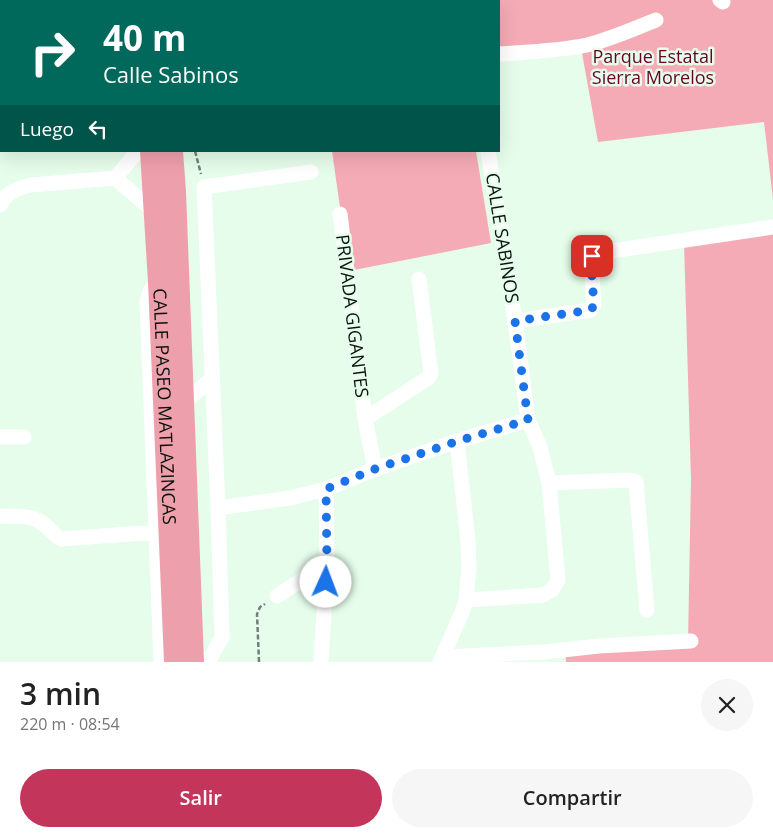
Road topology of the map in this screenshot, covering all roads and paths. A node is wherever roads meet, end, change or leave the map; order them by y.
1 (656, 20) dead end
2 (500, 54) edge
3 (137, 152) edge
4 (151, 152) edge
5 (172, 152) edge
6 (195, 152) edge
7 (488, 152) edge
8 (311, 172) dead end
9 (115, 178) junction
10 (204, 187) junction
11 (0, 205) edge
12 (155, 212) junction
13 (340, 214) dead end
14 (773, 227) edge
15 (420, 279) dead end
16 (159, 282) junction
17 (515, 321) junction
18 (212, 378) junction
19 (183, 404) junction
20 (365, 419) junction
21 (528, 420) junction
22 (0, 437) edge
23 (24, 437) dead end
24 (458, 441) junction
25 (375, 469) junction
26 (549, 483) junction
27 (326, 489) junction
28 (218, 508) junction
29 (0, 516) edge
30 (156, 532) junction
31 (327, 563) junction
32 (277, 596) joint
33 (466, 600) junction
34 (647, 610) dead end
35 (691, 641) dead end
36 (441, 659) edge
37 (161, 662) edge
38 (175, 662) edge
39 (193, 662) edge
40 (203, 662) edge
41 (259, 662) edge
42 (321, 662) edge

1 - 2 street
3 - 9 street
4 - 12 highway, CALLE PASEO MATLAZINCAS
5 - 19 highway, CALLE PASEO MATLAZINCAS
6 - 10 path
7 - 17 street, CALLE SABINOS
8 - 10 street
9 - 11 street
9 - 12 street
10 - 18 street
12 - 16 highway, CALLE PASEO MATLAZINCAS
13 - 20 street, PRIVADA GIGANTES
14 - 17 street
15 - 20 street, PRIVADA GIGANTES
16 - 30 street
16 - 38 highway, CALLE PASEO MATLAZINCAS
17 - 21 street, CALLE SABINOS
18 - 19 street
18 - 28 street
19 - 39 highway, CALLE PASEO MATLAZINCAS
20 - 25 street, PRIVADA GIGANTES
21 - 24 street
21 - 26 street, CALLE SABINOS
22 - 23 street
24 - 25 street
24 - 33 street
25 - 27 street
26 - 33 street, CALLE SABINOS
26 - 34 street
27 - 28 street
27 - 31 street
28 - 40 street
29 - 30 street
30 - 37 street
31 - 32 street
31 - 42 street
32 - 41 path
33 - 36 street
35 - 36 street

